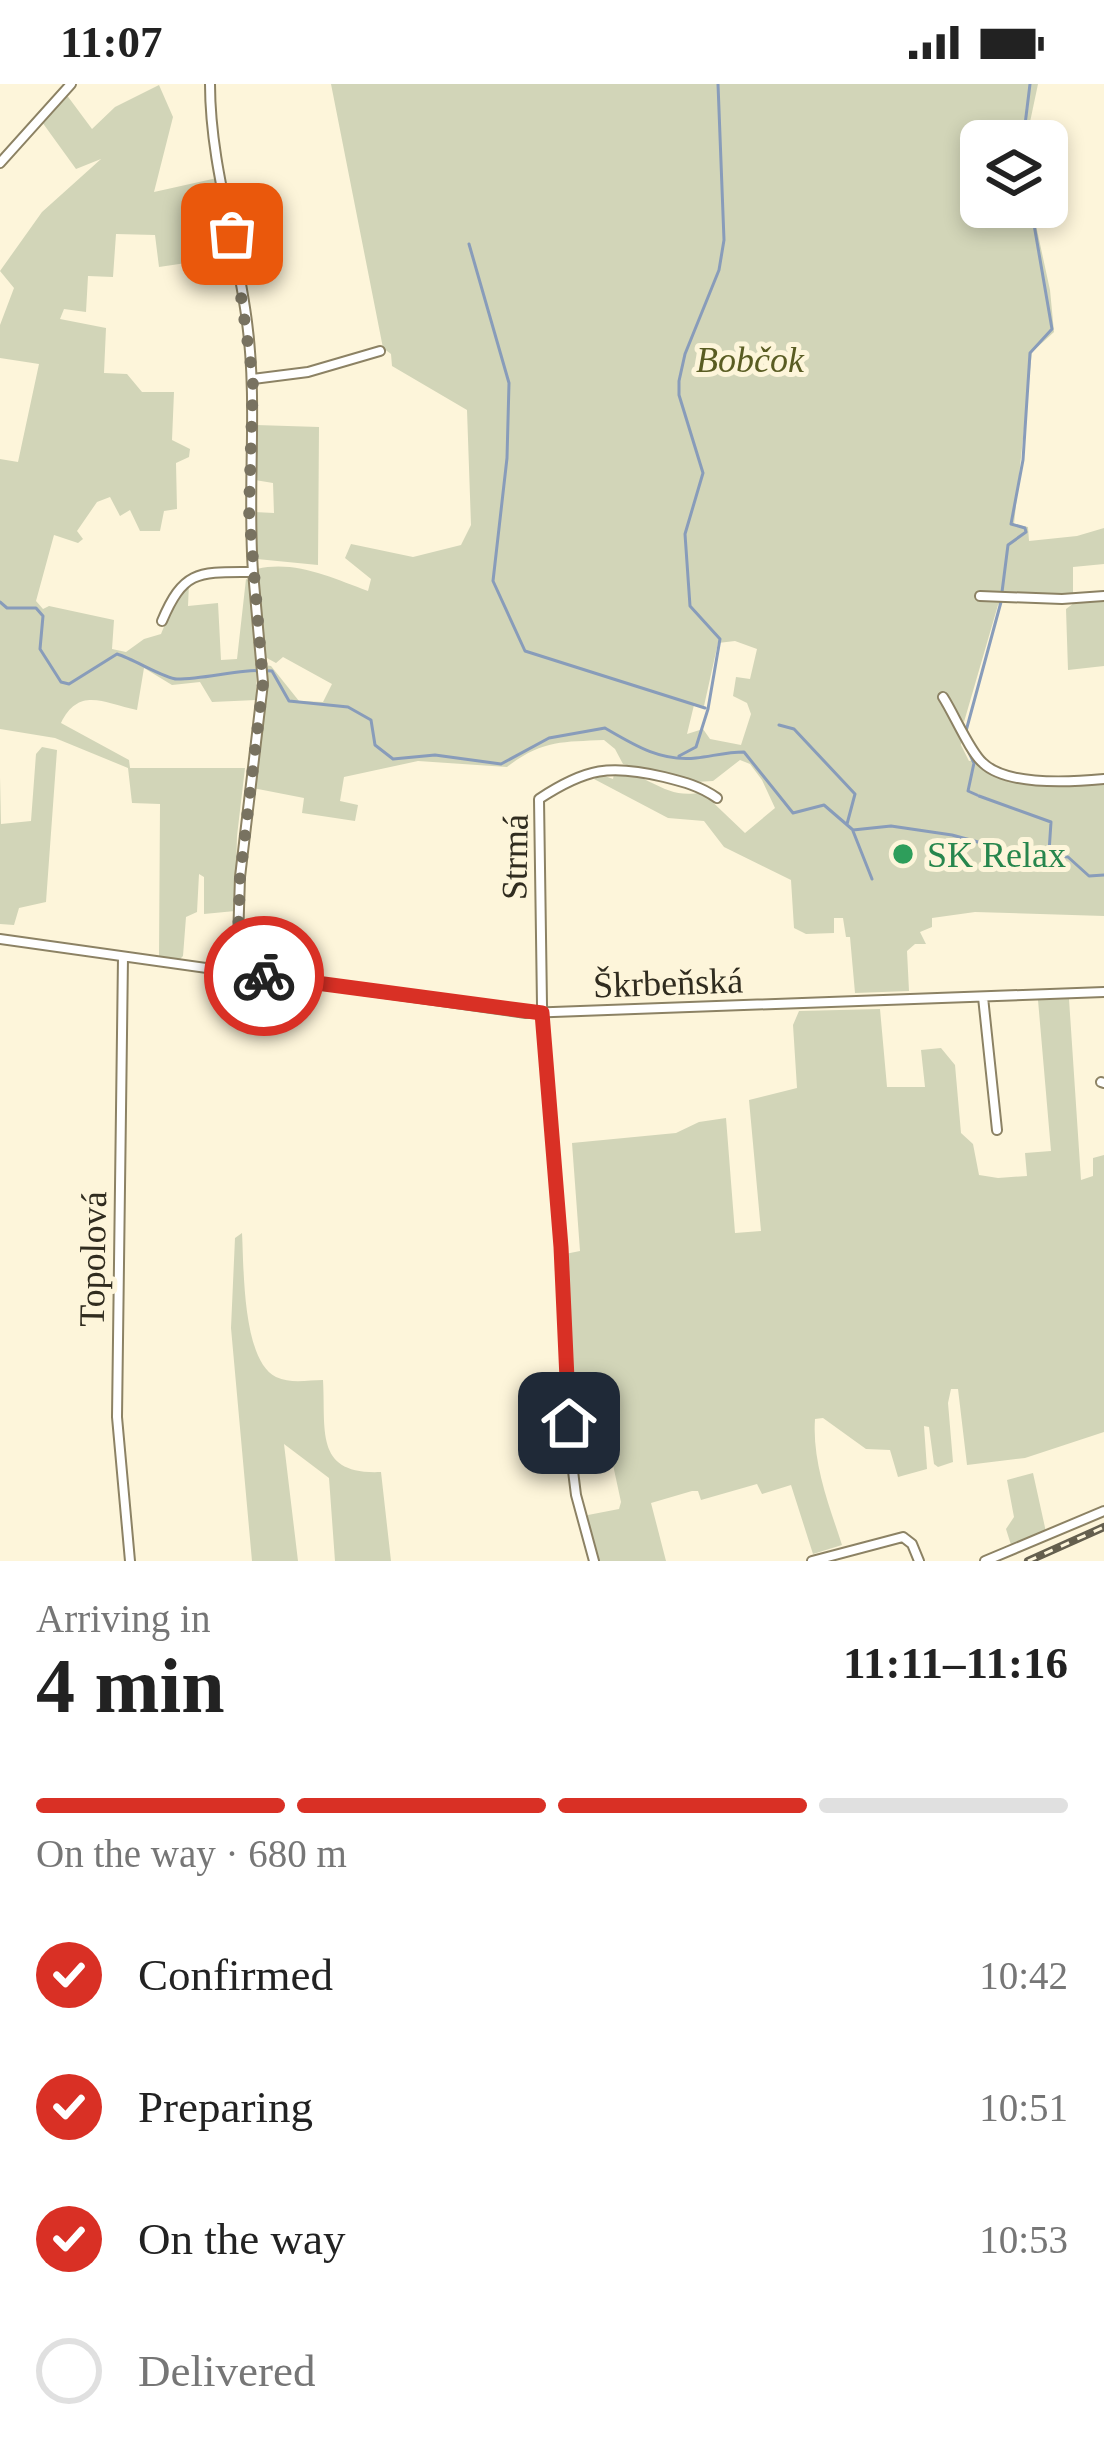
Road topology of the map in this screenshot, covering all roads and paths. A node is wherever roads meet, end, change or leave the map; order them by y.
1 (71, 84) edge
2 (210, 84) edge
3 (0, 163) edge
4 (380, 351) dead end
5 (253, 379) junction
6 (253, 572) junction
7 (980, 596) dead end
8 (1104, 596) edge
9 (162, 621) dead end
10 (943, 697) dead end
11 (1104, 779) edge
12 (717, 798) dead end
13 (0, 939) edge
14 (123, 956) junction
15 (237, 972) junction
16 (1104, 992) edge
17 (983, 997) junction
18 (542, 1013) junction
19 (997, 1130) dead end
20 (1104, 1511) edge
21 (130, 1561) edge
22 (595, 1561) edge
23 (812, 1561) edge
24 (919, 1561) edge
25 (985, 1561) edge

1 - 3 street
2 - 5 street
4 - 5 street
5 - 6 street
6 - 9 street
6 - 15 street
7 - 8 street
10 - 11 street
12 - 18 street, Strmá
13 - 14 street, Škrbeňská
14 - 15 street, Škrbeňská
14 - 21 street, Topolová
15 - 18 street, Škrbeňská
16 - 17 street, Škrbeňská
17 - 18 street, Škrbeňská
17 - 19 street
18 - 22 street
20 - 25 street
23 - 24 street

